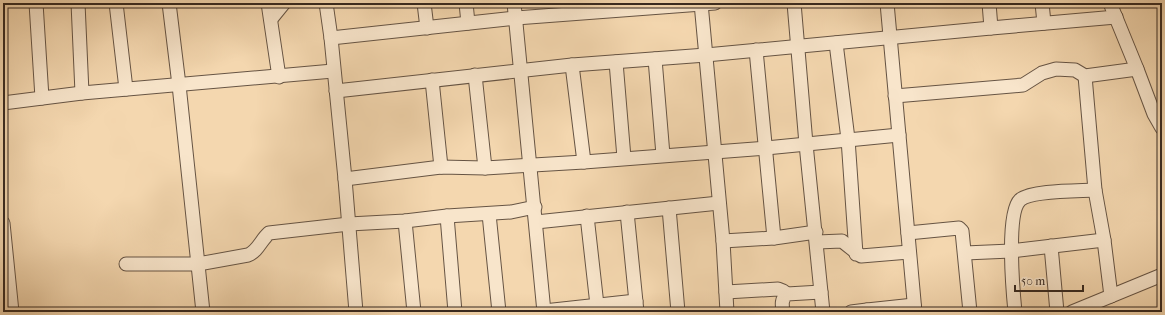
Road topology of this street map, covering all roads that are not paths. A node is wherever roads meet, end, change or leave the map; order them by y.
1 (36, 3) edge
2 (78, 3) edge
3 (116, 3) edge
4 (169, 3) edge
5 (268, 3) edge
6 (284, 3) edge
7 (326, 3) edge
8 (424, 3) edge
9 (466, 3) edge
10 (514, 3) edge
11 (715, 3) edge
12 (794, 3) edge
13 (886, 3) edge
14 (989, 3) edge
15 (1042, 3) edge
16 (1111, 3) edge
17 (701, 4) edge
18 (651, 6) edge
19 (608, 7) edge
20 (570, 8) edge
21 (516, 18) junction
22 (1116, 18) junction
23 (272, 19) junction
24 (468, 23) junction
25 (1044, 23) junction
26 (427, 28) junction
27 (991, 28) junction
28 (331, 38) junction
29 (890, 38) junction
30 (836, 43) junction
31 (798, 46) junction
32 (756, 50) junction
33 (706, 55) junction
34 (655, 59) junction
35 (616, 62) junction
36 (572, 65) junction
37 (1137, 69) junction
38 (521, 70) junction
39 (333, 71) junction
40 (475, 75) junction
41 (1085, 76) junction
42 (279, 77) junction
43 (432, 80) junction
44 (180, 85) junction
45 (126, 89) junction
46 (336, 91) junction
47 (82, 93) junction
48 (895, 96) junction
49 (42, 98) junction
50 (3, 103) edge
51 (1158, 113) edge
52 (1162, 128) edge
53 (899, 135) junction
54 (848, 140) junction
55 (806, 144) junction
56 (766, 148) junction
57 (714, 152) junction
58 (663, 155) junction
59 (624, 158) junction
60 (584, 162) junction
61 (531, 166) junction
62 (441, 167) junction
63 (485, 168) junction
64 (345, 179) junction
65 (1095, 190) junction
66 (719, 203) junction
67 (535, 207) junction
68 (669, 208) junction
69 (627, 212) junction
70 (489, 214) junction
71 (447, 216) junction
72 (587, 216) junction
73 (405, 221) junction
74 (536, 222) junction
75 (3, 223) edge
76 (349, 224) junction
77 (908, 232) junction
78 (816, 237) junction
79 (774, 238) junction
80 (1104, 240) junction
81 (723, 242) junction
82 (1051, 246) junction
83 (1011, 251) junction
84 (909, 252) junction
85 (965, 253) junction
86 (856, 254) junction
87 (126, 264) dead end
88 (198, 264) junction
89 (1162, 276) edge
90 (726, 292) junction
91 (821, 292) junction
92 (787, 294) junction
93 (1111, 296) junction
94 (597, 306) junction
95 (636, 307) edge
96 (914, 308) edge
97 (867, 311) edge
98 (12, 312) edge
99 (203, 312) edge
100 (356, 312) edge
101 (414, 312) edge
102 (455, 312) edge
103 (496, 312) edge
104 (499, 312) edge
105 (544, 312) edge
106 (678, 312) edge
107 (727, 312) edge
108 (783, 312) edge
109 (823, 312) edge
110 (851, 312) edge
111 (970, 312) edge
112 (1014, 312) edge
113 (1057, 312) edge
114 (1072, 312) edge

1 - 49 street
2 - 47 street
3 - 45 street
4 - 44 street
5 - 23 street
6 - 23 street
7 - 28 street
8 - 26 street
9 - 24 street
10 - 21 street
11 - 17 street
12 - 31 street
13 - 29 street
14 - 27 street
15 - 25 street
16 - 22 street
17 - 18 street
17 - 33 street
18 - 19 street
19 - 20 street
20 - 21 street
21 - 24 street
21 - 38 street
22 - 25 street
22 - 37 street
23 - 42 street
24 - 26 street
25 - 27 street
26 - 28 street
27 - 29 street
28 - 39 street
29 - 30 street
29 - 48 street
30 - 31 street
30 - 54 street
31 - 32 street
31 - 55 street
32 - 33 street
32 - 56 street
33 - 34 street
33 - 57 street
34 - 35 street
34 - 58 street
35 - 36 street
35 - 59 street
36 - 38 street
36 - 60 street
37 - 41 street
37 - 51 street
38 - 40 street
38 - 61 street
39 - 42 street
39 - 46 street
40 - 43 street
40 - 63 street
41 - 48 street
41 - 65 street
42 - 44 street
43 - 46 street
43 - 62 street
44 - 45 street
44 - 88 street
45 - 47 street
46 - 64 street
47 - 49 street
48 - 53 street
49 - 50 street
51 - 52 street
53 - 54 street
53 - 77 street
54 - 55 street
54 - 86 street
55 - 56 street
55 - 78 street
56 - 57 street
56 - 79 street
57 - 58 street
57 - 66 street
58 - 59 street
59 - 60 street
60 - 61 street
61 - 63 street
61 - 67 street
62 - 63 street
62 - 64 street
64 - 76 street
65 - 80 street
65 - 83 street
66 - 68 street
66 - 81 street
67 - 70 street
67 - 74 street
68 - 69 street
68 - 106 street
69 - 72 street
69 - 95 street
70 - 71 street
70 - 104 street
71 - 73 street
71 - 102 street
72 - 74 street
72 - 94 street
73 - 76 street
73 - 101 street
74 - 105 street
75 - 98 street
76 - 88 street
76 - 100 street
77 - 84 street
77 - 85 street
78 - 79 street
78 - 86 street
78 - 91 street
79 - 81 street
80 - 82 street
80 - 93 street
81 - 90 street
82 - 83 street
82 - 113 street
83 - 85 street
83 - 112 street
84 - 86 street
84 - 96 street
85 - 111 street
87 - 88 street
88 - 99 street
89 - 93 street
90 - 92 street
90 - 107 street
91 - 92 street
91 - 109 street
92 - 108 street
93 - 114 street
94 - 95 street
94 - 105 street
96 - 97 street
97 - 110 street
103 - 104 street

